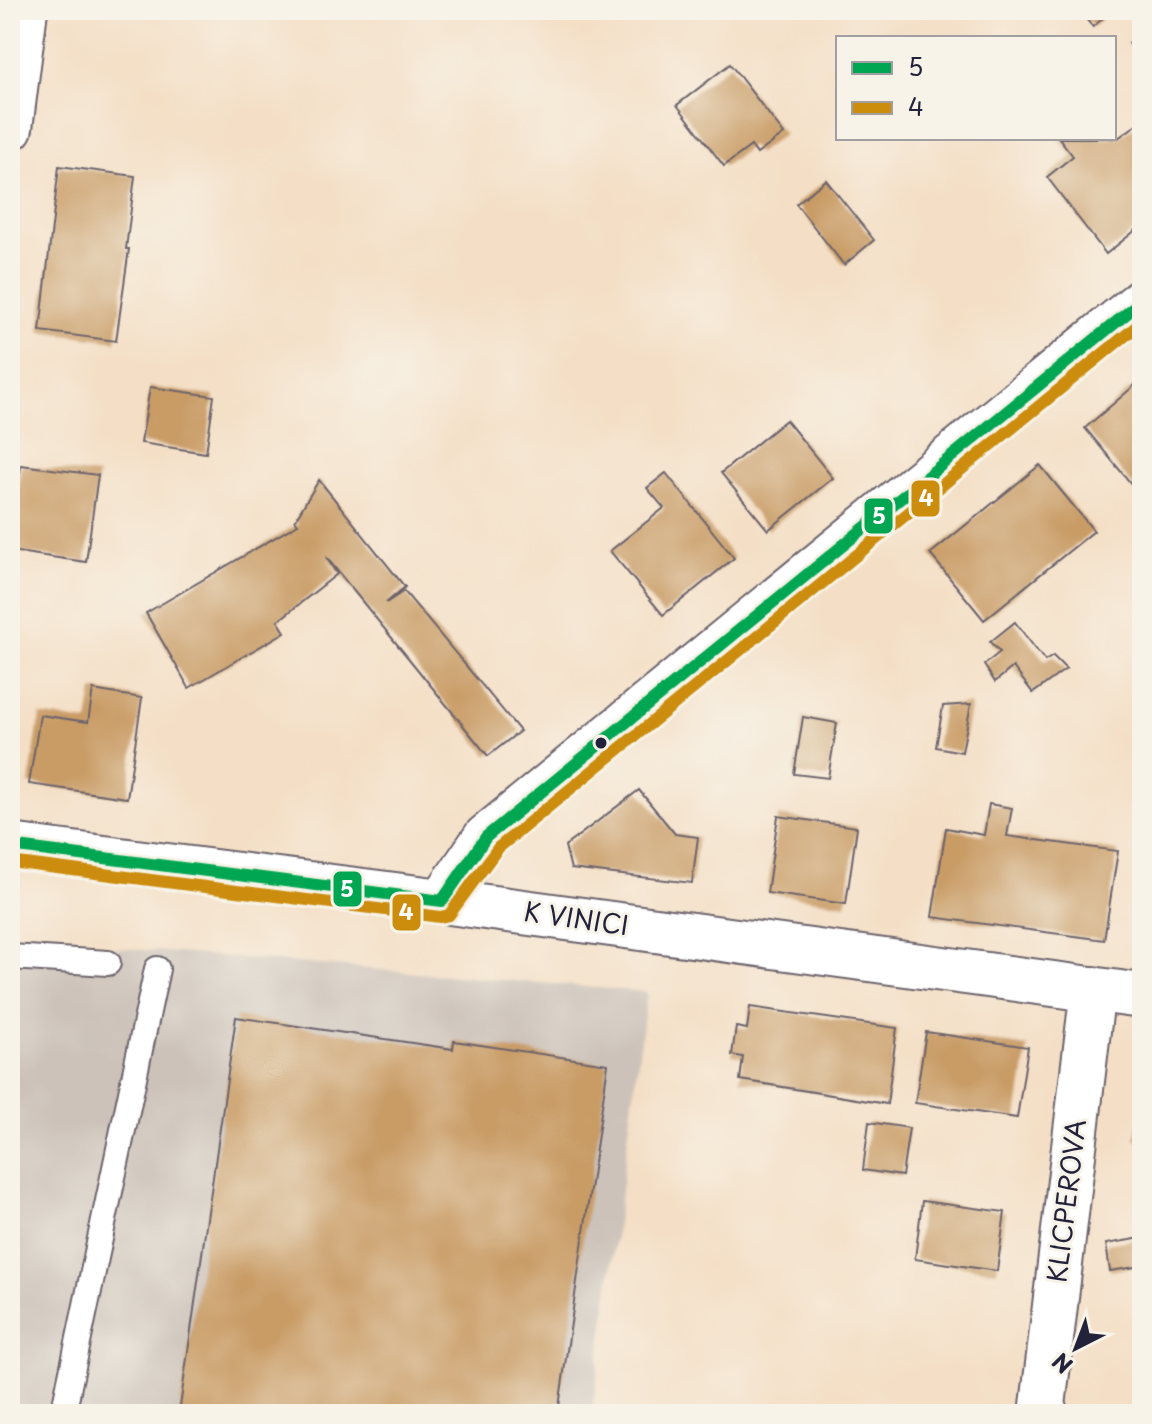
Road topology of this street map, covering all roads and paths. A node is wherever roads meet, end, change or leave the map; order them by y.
1 (25, 10) edge
2 (10, 128) edge
3 (1142, 301) edge
4 (10, 846) edge
5 (442, 901) junction
6 (10, 957) edge
7 (108, 963) dead end
8 (157, 969) dead end
9 (1093, 989) junction
10 (1142, 996) edge
11 (63, 1414) edge
12 (1042, 1414) edge

1 - 2 street
3 - 5 street
4 - 5 street, K VINICI
5 - 9 street, K VINICI
6 - 7 lane
8 - 11 lane
9 - 10 street, K VINICI
9 - 12 street, KLICPEROVA

